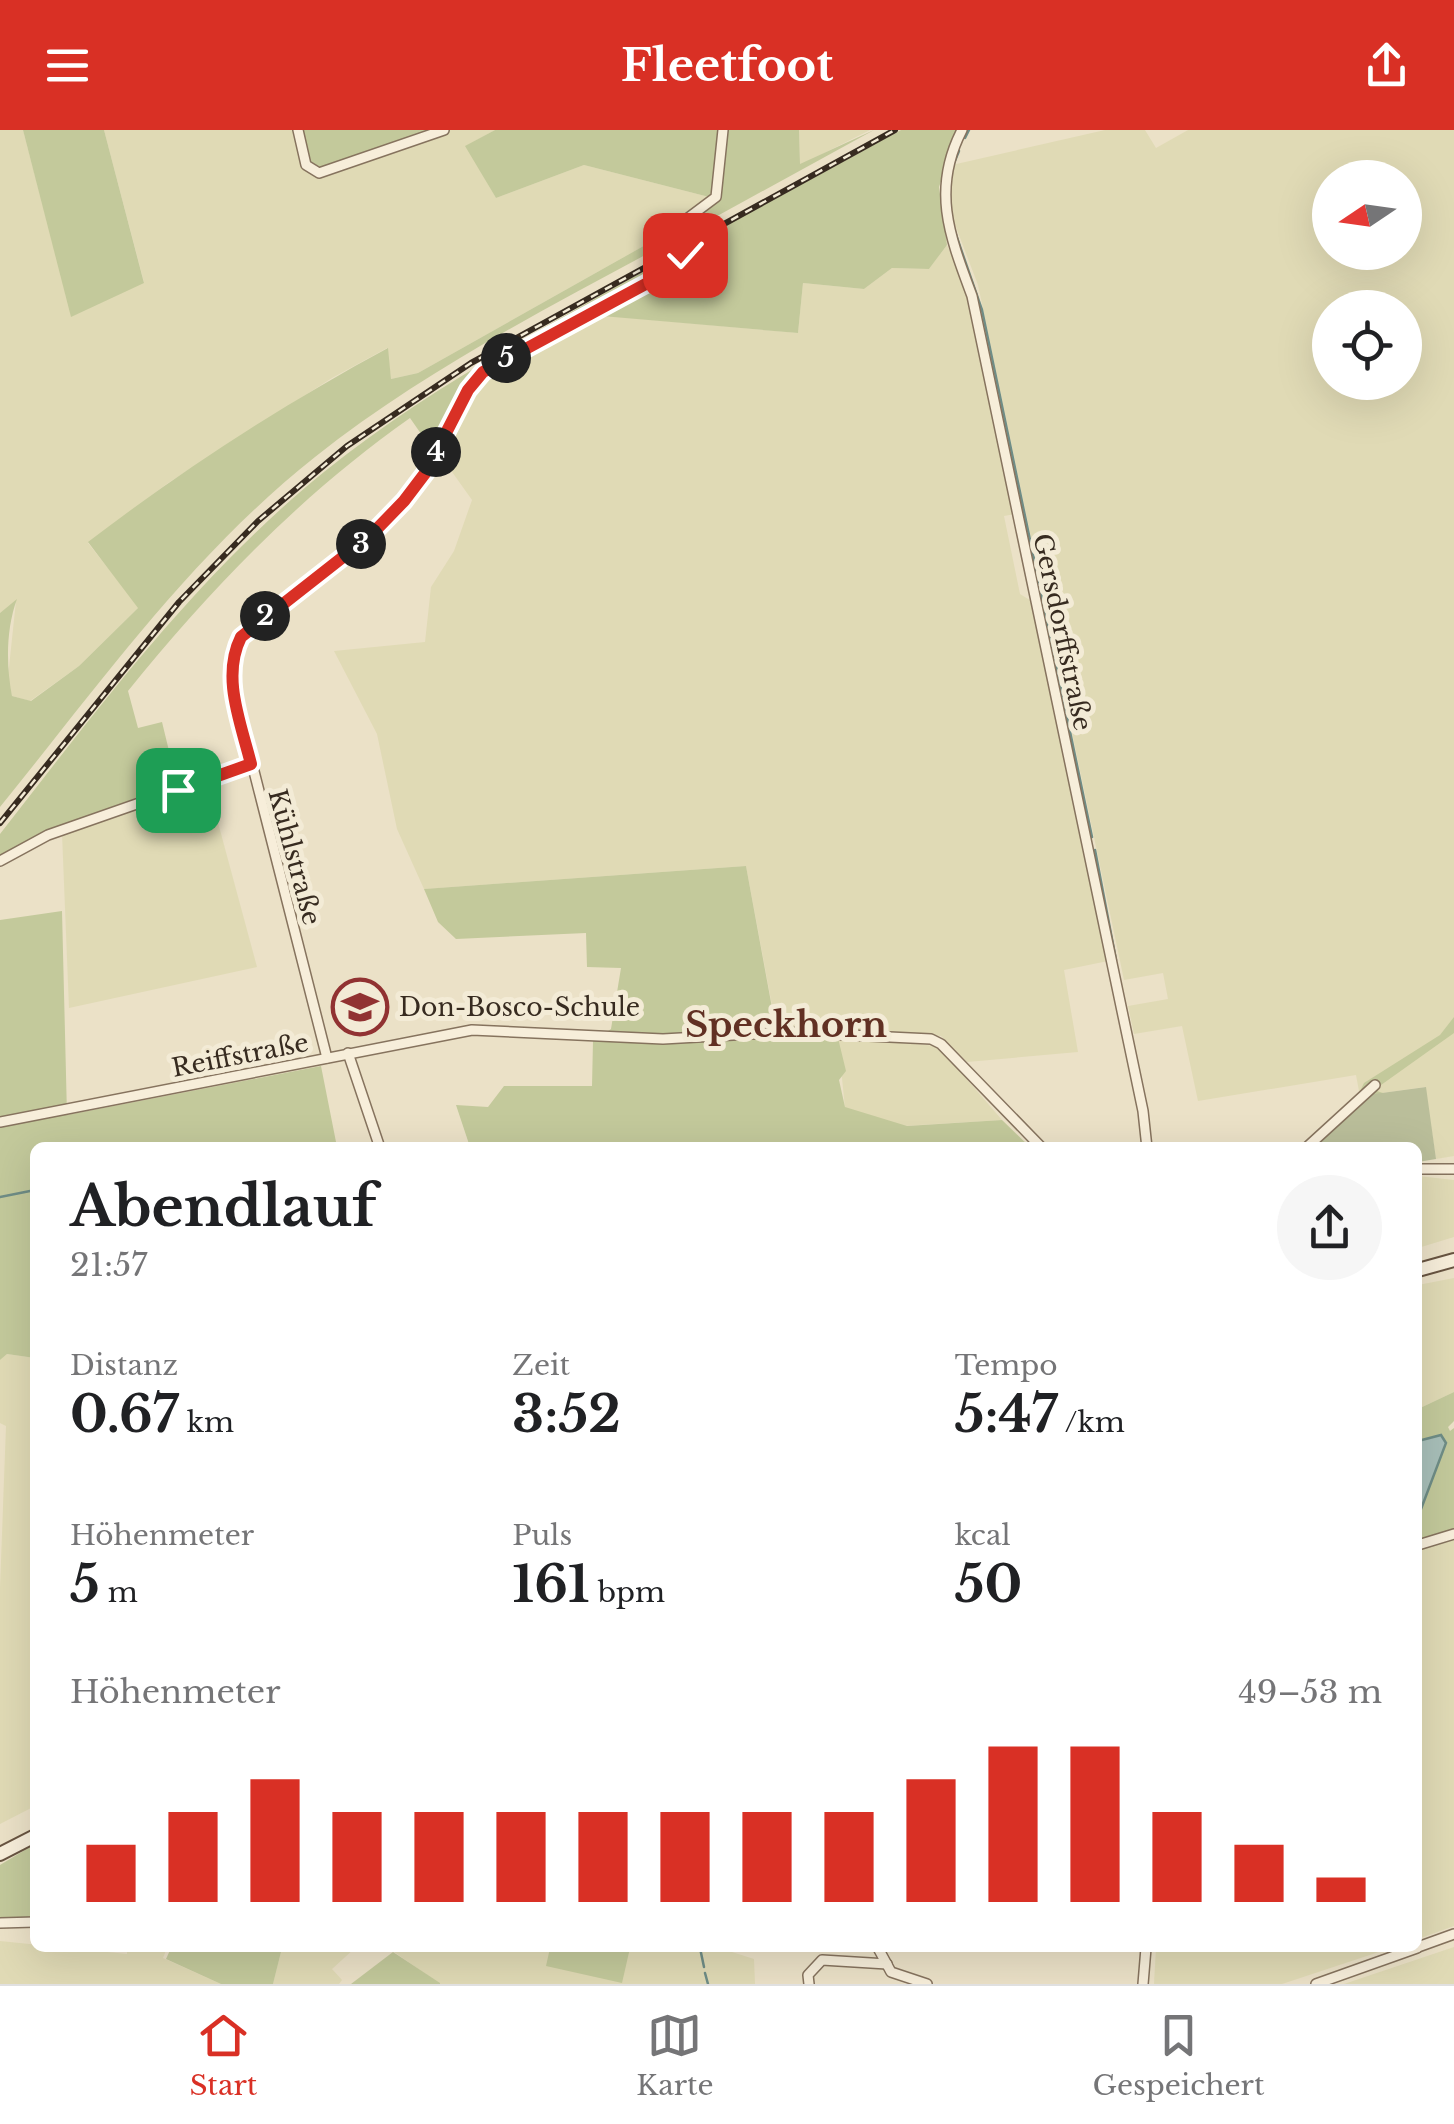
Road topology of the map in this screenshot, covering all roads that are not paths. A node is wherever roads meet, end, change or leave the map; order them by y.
1 (298, 130) edge
2 (444, 130) edge
3 (723, 130) edge
4 (962, 130) edge
5 (251, 764) junction
6 (0, 861) edge
7 (348, 1053) junction
8 (327, 1058) junction
9 (1376, 1085) dead end
10 (0, 1122) edge
11 (378, 1142) edge
12 (1036, 1142) edge
13 (1146, 1142) edge
14 (1313, 1142) edge
15 (1422, 1169) edge
16 (1454, 1169) edge
17 (1454, 1260) edge
18 (1436, 1265) junction
19 (1454, 1268) edge
20 (1422, 1269) edge
21 (1454, 1534) edge
22 (1422, 1544) edge
23 (30, 1839) edge
24 (0, 1854) edge
25 (30, 1922) edge
26 (0, 1923) edge
27 (1454, 1934) edge
28 (1422, 1945) edge
29 (880, 1952) edge
30 (1146, 1952) edge
31 (1403, 1952) edge
32 (886, 1964) junction
33 (809, 1984) edge
34 (928, 1984) edge
35 (1143, 1984) edge
36 (1316, 1984) edge

1 - 2 street
3 - 5 street, Kühlstraße
4 - 13 street, Gersdorffstraße
5 - 6 street
5 - 8 street, Kühlstraße
7 - 8 street, Reiffstraße
7 - 11 street
7 - 12 street, Reiffstraße
8 - 10 street, Reiffstraße
9 - 14 street
15 - 16 street
17 - 18 main road
18 - 19 main road
18 - 20 main road
21 - 22 street
23 - 24 main road
25 - 26 street
27 - 28 street
29 - 32 street
30 - 35 street
31 - 36 street
32 - 33 street
32 - 34 street

